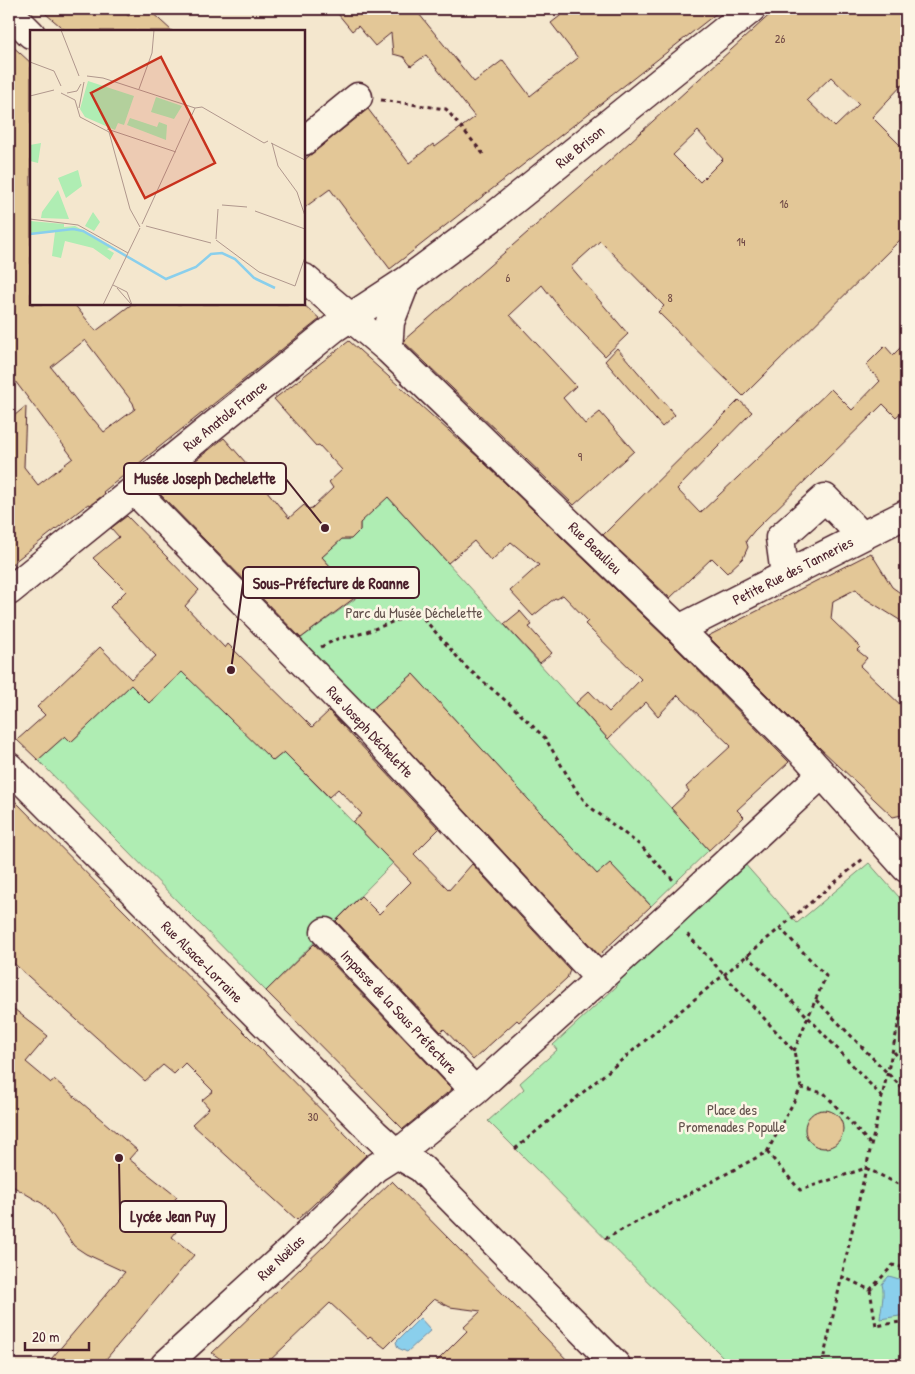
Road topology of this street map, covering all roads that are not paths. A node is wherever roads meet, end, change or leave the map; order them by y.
1 (751, 9) edge
2 (358, 97) road end
3 (305, 140) edge
4 (305, 279) edge
5 (406, 281) junction
6 (349, 317) junction
7 (388, 349) junction
8 (134, 490) junction
9 (906, 514) edge
10 (862, 536) junction
11 (786, 575) junction
12 (9, 591) edge
13 (679, 629) junction
14 (9, 767) edge
15 (828, 781) junction
16 (898, 857) edge
17 (325, 932) dead end
18 (600, 979) junction
19 (475, 1091) junction
20 (398, 1154) junction
21 (181, 1360) edge
22 (616, 1365) edge

1 - 5 street, Rue Brison
2 - 3 street
4 - 6 street, Rue Beaulieu
5 - 6 street, Rue Brison
5 - 7 street
6 - 7 street, Rue Beaulieu
6 - 8 street, Rue Anatole France
7 - 13 street, Rue Beaulieu
8 - 12 street, Rue Anatole France
8 - 18 street, Rue Joseph Déchelette
9 - 10 street, Petite Rue des Tanneries
10 - 11 street, Petite Rue des Tanneries
10 - 11 street
11 - 13 street, Petite Rue des Tanneries
13 - 15 street, Rue Beaulieu
14 - 20 street, Rue Alsace-Lorraine
15 - 16 street, Rue Beaulieu
15 - 18 street
17 - 19 street, Impasse de la Sous Préfecture
18 - 19 street
19 - 20 street
20 - 21 street, Rue Noëlas
20 - 22 street

